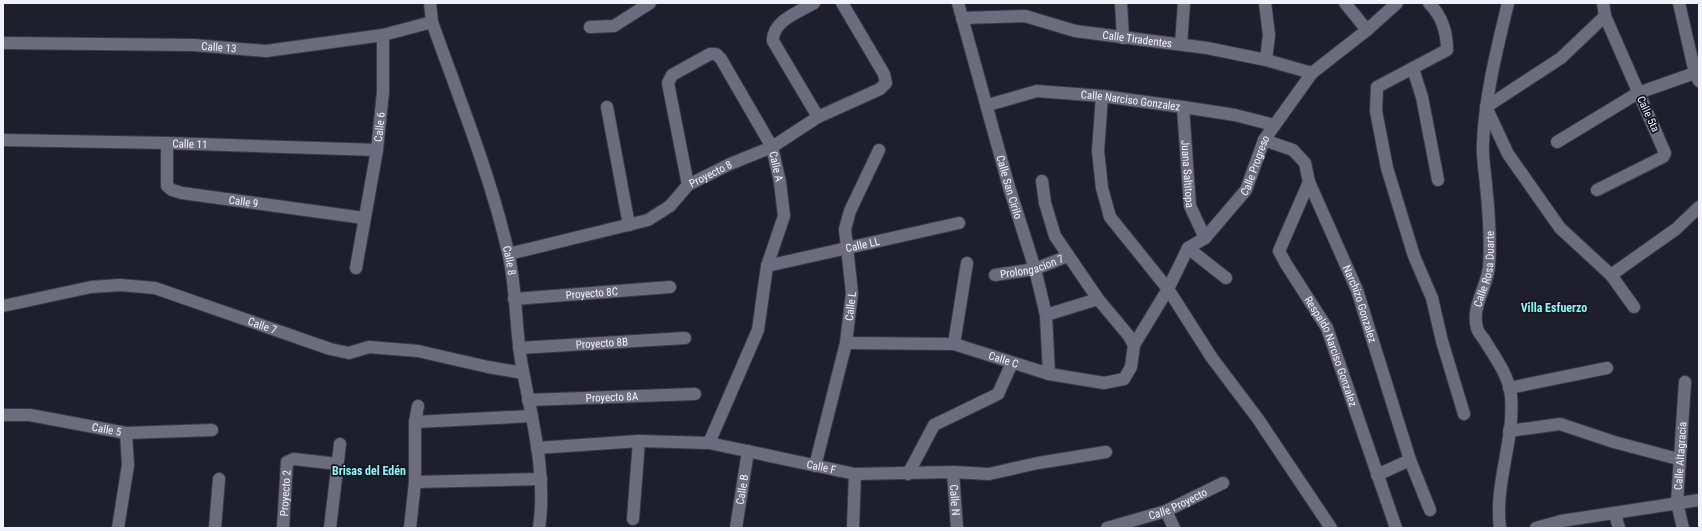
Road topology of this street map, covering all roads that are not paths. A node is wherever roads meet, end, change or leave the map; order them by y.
1 (430, 3) edge
2 (650, 3) edge
3 (814, 3) edge
4 (842, 3) edge
5 (958, 3) edge
6 (1121, 3) edge
7 (1184, 3) edge
8 (1265, 3) edge
9 (1345, 3) edge
10 (1397, 3) edge
11 (1429, 3) edge
12 (1508, 3) edge
13 (1603, 3) edge
14 (1679, 3) edge
15 (1605, 16) junction
16 (962, 18) junction
17 (432, 22) junction
18 (590, 27) dead end
19 (1367, 30) junction
20 (383, 35) junction
21 (1124, 38) junction
22 (3, 43) edge
23 (1181, 44) junction
24 (1266, 60) junction
25 (1413, 69) junction
26 (1312, 73) junction
27 (1697, 77) edge
28 (1638, 93) junction
29 (1102, 96) junction
30 (988, 105) junction
31 (607, 107) dead end
32 (1183, 107) junction
33 (1486, 107) junction
34 (818, 117) junction
35 (1274, 125) junction
36 (3, 140) edge
37 (1264, 140) junction
38 (1557, 142) dead end
39 (167, 143) junction
40 (772, 147) junction
41 (376, 150) junction
42 (879, 150) dead end
43 (1438, 180) dead end
44 (1042, 181) dead end
45 (1309, 182) junction
46 (688, 185) junction
47 (1597, 190) dead end
48 (1699, 207) edge
49 (364, 218) junction
50 (959, 223) dead end
51 (629, 225) junction
52 (1205, 238) junction
53 (847, 248) junction
54 (1188, 248) junction
55 (509, 254) junction
56 (1068, 256) junction
57 (967, 263) dead end
58 (767, 266) junction
59 (356, 268) dead end
60 (1035, 269) junction
61 (995, 275) dead end
62 (1611, 275) junction
63 (1226, 278) dead end
64 (670, 287) dead end
65 (1168, 289) junction
66 (514, 299) junction
67 (1098, 299) junction
68 (3, 306) edge
69 (1634, 308) dead end
70 (1046, 315) junction
71 (685, 338) dead end
72 (846, 343) junction
73 (954, 344) junction
74 (1134, 345) junction
75 (519, 348) junction
76 (1012, 363) junction
77 (1607, 368) dead end
78 (524, 373) junction
79 (1049, 374) junction
80 (1685, 382) dead end
81 (1509, 388) junction
82 (695, 394) dead end
83 (528, 400) junction
84 (418, 406) dead end
85 (1464, 414) dead end
86 (3, 416) edge
87 (532, 416) junction
88 (415, 422) junction
89 (212, 430) dead end
90 (1509, 432) junction
91 (126, 433) junction
92 (639, 441) junction
93 (709, 443) junction
94 (340, 444) dead end
95 (537, 448) junction
96 (748, 451) junction
97 (1106, 452) dead end
98 (1678, 459) junction
99 (1410, 460) junction
100 (338, 464) junction
101 (815, 466) junction
102 (953, 472) junction
103 (855, 474) junction
104 (908, 474) junction
105 (1376, 475) junction
106 (219, 479) dead end
107 (541, 479) junction
108 (415, 482) junction
109 (1224, 483) dead end
110 (1699, 500) edge
111 (1677, 503) junction
112 (1430, 510) dead end
113 (1166, 511) junction
114 (1615, 514) junction
115 (633, 519) dead end
116 (1562, 525) edge
117 (118, 528) edge
118 (216, 528) edge
119 (283, 528) edge
120 (330, 528) edge
121 (410, 528) edge
122 (539, 528) edge
123 (736, 528) edge
124 (853, 528) edge
125 (957, 528) edge
126 (1107, 528) edge
127 (1174, 528) edge
128 (1331, 528) edge
129 (1396, 528) edge
130 (1500, 528) edge
131 (1536, 528) edge
132 (1619, 528) edge
133 (1683, 528) edge

1 - 17 street, Calle 8
2 - 18 street
3 - 34 street
4 - 34 street, Proyecto 8
5 - 16 street, Calle San Cirilo
6 - 21 street
7 - 23 street
8 - 24 street
9 - 19 street
10 - 19 street, Calle Progreso
11 - 25 street
12 - 33 street, Calle Rosa Duarte
13 - 15 street, Calle 5ta
14 - 27 street
15 - 28 street, Calle 5ta
15 - 33 street
16 - 21 street, Calle Tiradentes
16 - 30 street, Calle San Cirilo
17 - 20 street, Calle 13
17 - 55 street, Calle 8
19 - 26 street, Calle Progreso
20 - 22 street, Calle 13
20 - 41 street, Calle 6
21 - 23 street, Calle Tiradentes
23 - 24 street, Calle Tiradentes
24 - 26 street, Calle Tiradentes
25 - 43 street
25 - 85 street
26 - 35 street, Calle Progreso
27 - 28 street
28 - 38 street
28 - 47 street, Calle 5ta
29 - 30 street, Calle Narciso Gonzalez
29 - 32 street, Calle Narciso Gonzalez
29 - 65 street
30 - 60 street, Calle San Cirilo
31 - 51 street
32 - 35 street, Calle Narciso Gonzalez
32 - 52 street, Juana Saltitopa
33 - 62 street
33 - 81 street, Calle Rosa Duarte
34 - 40 street, Proyecto 8
35 - 37 street, Calle Progreso
36 - 39 street, Calle 11
37 - 45 street, Narchizo Gonzalez
37 - 52 street, Calle Progreso
39 - 41 street, Calle 11
39 - 49 street, Calle 9
40 - 46 street, Proyecto 8
40 - 46 street, Calle A
40 - 58 street, Calle A
41 - 49 street, Calle 6
42 - 53 street, Calle L
44 - 56 street
45 - 99 street, Narchizo Gonzalez
45 - 105 street, Respaldo Narciso Gonzalez
46 - 51 street, Proyecto 8
48 - 62 street
49 - 59 street, Calle 6
50 - 53 street, Calle LL
51 - 55 street, Proyecto 8
52 - 54 street, Calle Progreso
53 - 58 street, Calle LL
53 - 72 street, Calle L
54 - 63 street
54 - 65 street
55 - 66 street, Calle 8
56 - 60 street, Prolongacion 7
56 - 67 street
57 - 73 street
58 - 93 street, Calle A
60 - 61 street, Prolongacion 7
60 - 70 street, Calle San Cirilo
62 - 69 street
64 - 66 street, Proyecto 8C
65 - 74 street
65 - 128 street
66 - 75 street, Calle 8
67 - 70 street
67 - 74 street
68 - 78 street, Calle 7
70 - 79 street, Calle San Cirilo
71 - 75 street, Proyecto 8B
72 - 73 street, Calle C
72 - 101 street, Calle L
73 - 76 street, Calle C
74 - 79 street, Calle C
75 - 78 street, Calle 8
76 - 79 street, Calle C
76 - 104 street
77 - 81 street
78 - 83 street, Calle 8
80 - 98 street, Calle Altagracia
81 - 90 street, Calle Rosa Duarte
82 - 83 street, Proyecto 8A
83 - 87 street, Calle 8
84 - 88 street
86 - 91 street, Calle 5
87 - 88 street
87 - 95 street, Calle 8
88 - 108 street
89 - 91 street, Calle 5
90 - 98 street
90 - 130 street, Calle Rosa Duarte
91 - 117 street
92 - 93 street, Calle F
92 - 95 street, Calle F
92 - 115 street
93 - 96 street, Calle F
94 - 100 street
95 - 107 street, Calle 8
96 - 101 street, Calle F
96 - 123 street, Calle B
97 - 102 street, Calle F
98 - 111 street, Calle Altagracia
99 - 105 street
99 - 112 street, Narchizo Gonzalez
100 - 119 street, Proyecto 2
100 - 120 street
101 - 103 street, Calle F
102 - 104 street, Calle F
102 - 125 street, Calle N
103 - 104 street, Calle F
103 - 124 street
105 - 129 street, Respaldo Narciso Gonzalez
106 - 118 street
107 - 108 street
107 - 122 street, Calle 8
108 - 121 street
109 - 113 street, Calle Proyecto
110 - 111 street
111 - 114 street
111 - 133 street, Calle Altagracia
113 - 126 street, Calle Proyecto
113 - 127 street
114 - 116 street
114 - 132 street
116 - 131 street

